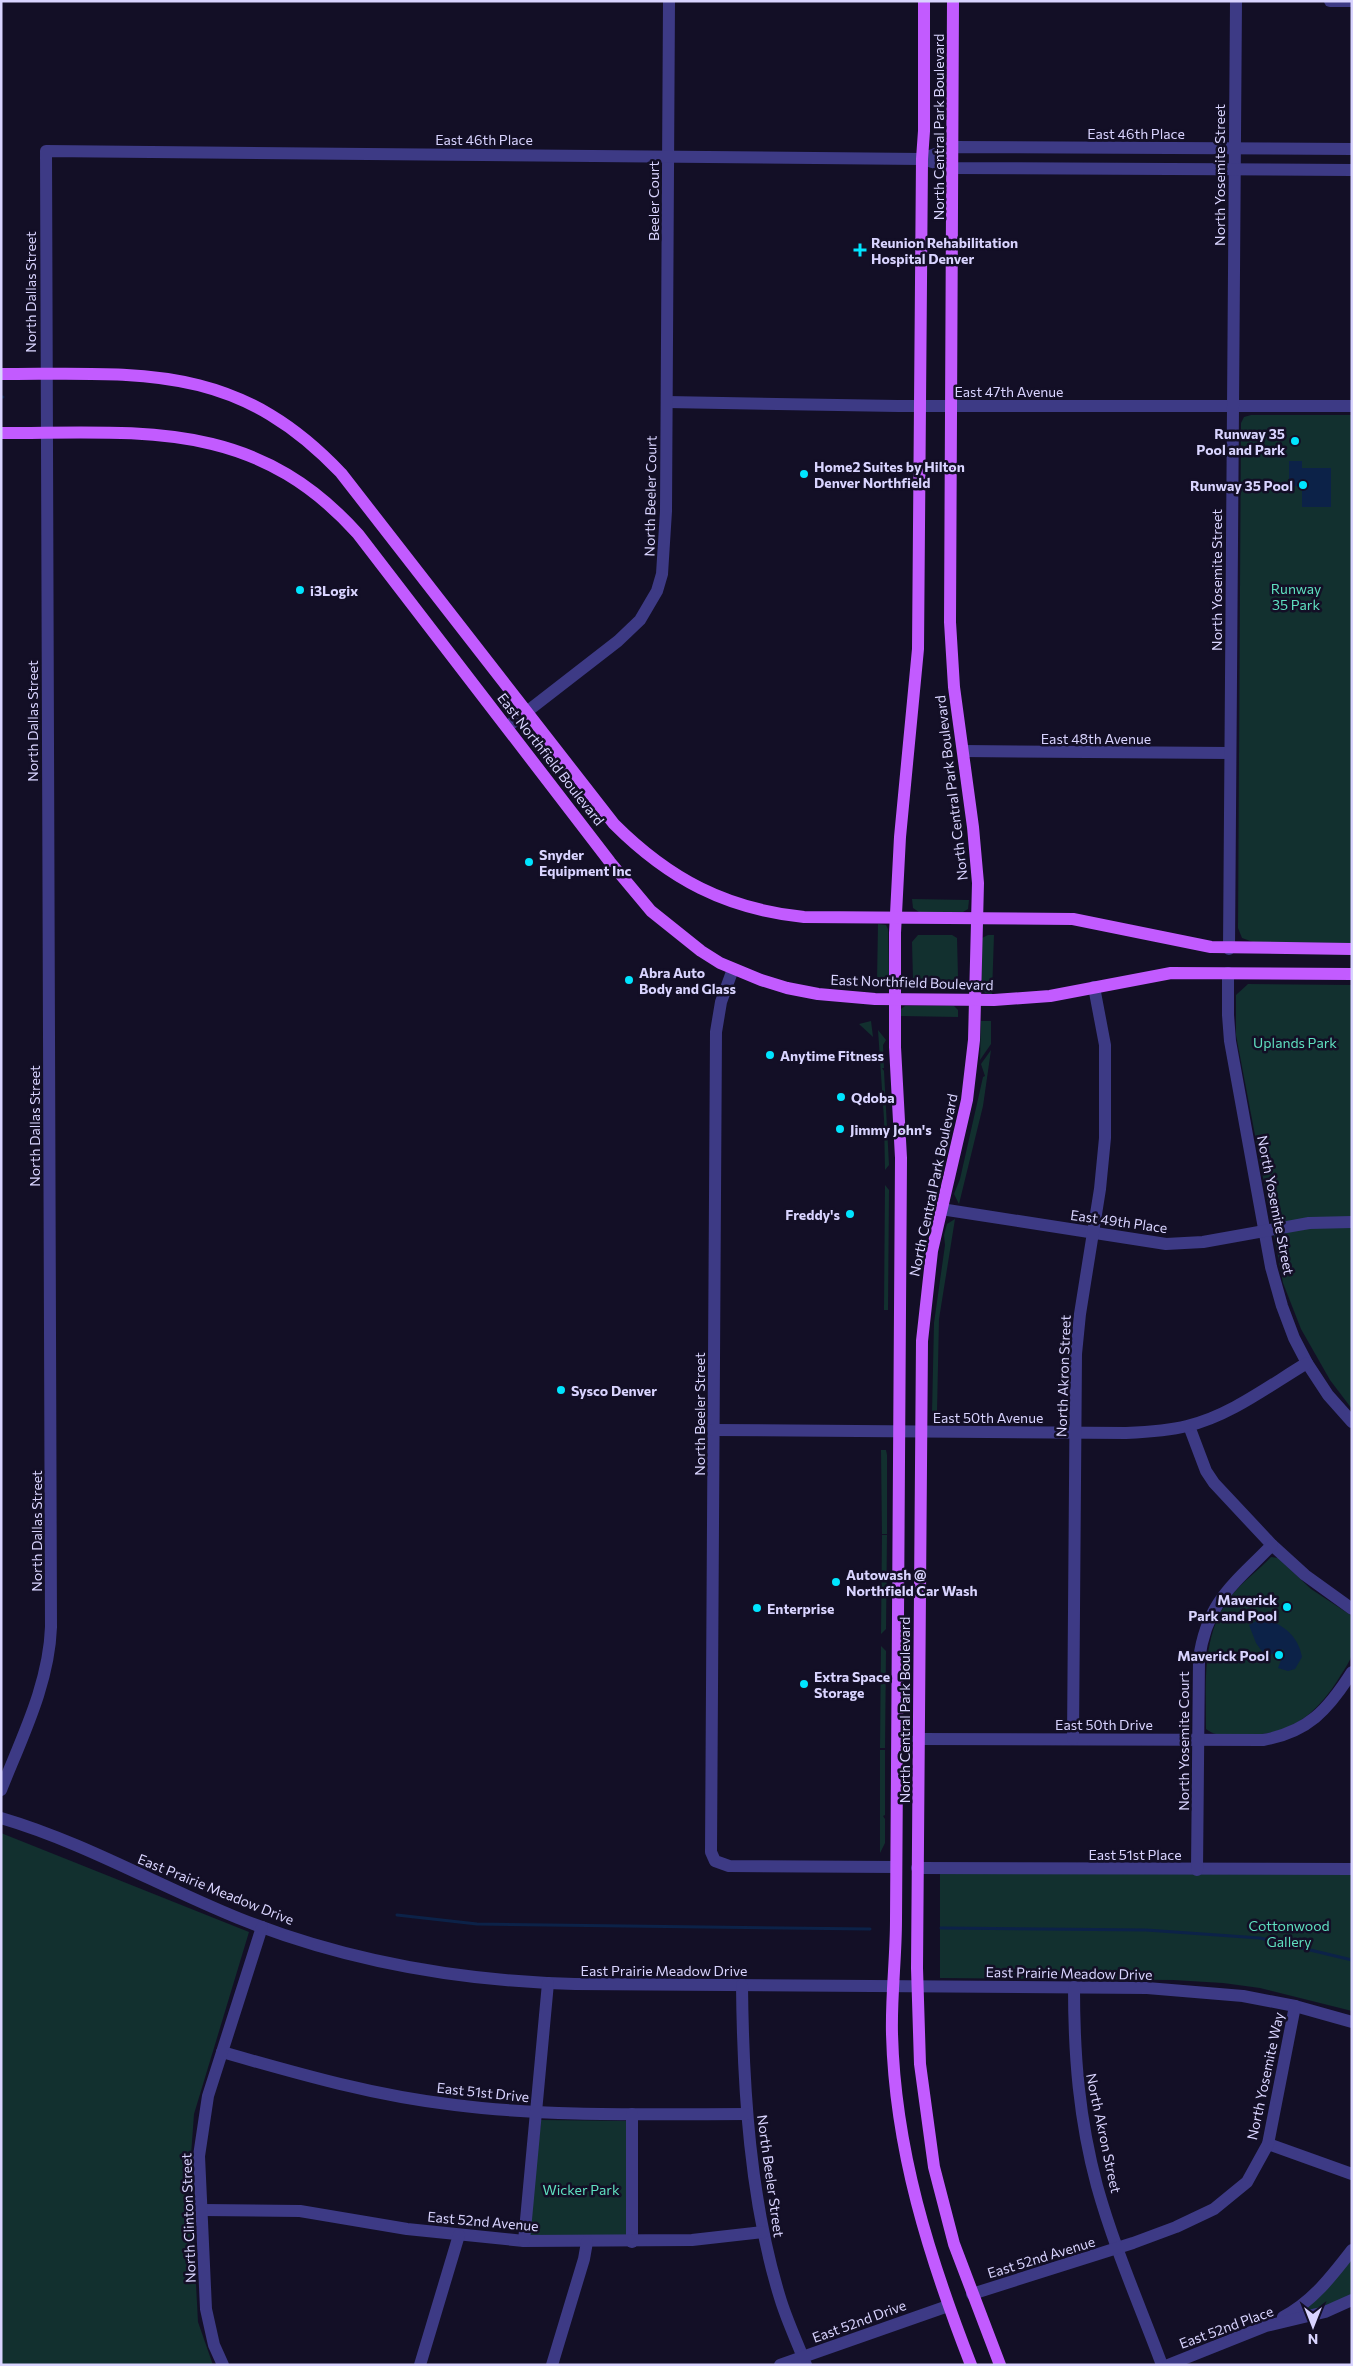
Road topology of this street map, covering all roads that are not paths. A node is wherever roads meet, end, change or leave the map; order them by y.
1 (669, 1) edge
2 (924, 1) edge
3 (954, 1) edge
4 (1236, 1) edge
5 (1330, 1) edge
6 (1352, 2) edge
7 (953, 147) junction
8 (1234, 149) junction
9 (1352, 149) edge
10 (46, 151) joint
11 (668, 156) junction
12 (922, 159) junction
13 (953, 168) junction
14 (1234, 169) junction
15 (1352, 170) edge
16 (1, 374) edge
17 (45, 374) junction
18 (667, 402) junction
19 (920, 406) junction
20 (951, 406) junction
21 (1232, 406) junction
22 (1352, 406) edge
23 (1, 433) edge
24 (46, 433) junction
25 (527, 712) junction
26 (507, 727) junction
27 (963, 751) junction
28 (1230, 753) junction
29 (896, 918) junction
30 (977, 918) junction
31 (1229, 949) junction
32 (1352, 949) edge
33 (733, 969) junction
34 (1228, 973) junction
35 (1352, 974) edge
36 (1094, 988) junction
37 (894, 1000) junction
38 (975, 1000) junction
39 (941, 1209) junction
40 (1352, 1222) edge
41 (1265, 1230) junction
42 (1092, 1233) junction
43 (1307, 1363) junction
44 (1352, 1422) edge
45 (1189, 1426) junction
46 (713, 1430) junction
47 (899, 1431) junction
48 (921, 1432) junction
49 (1075, 1432) junction
50 (1272, 1545) junction
51 (1352, 1608) edge
52 (1352, 1672) edge
53 (918, 1739) junction
54 (1073, 1739) junction
55 (1199, 1740) junction
56 (1, 1790) edge
57 (1, 1818) edge
58 (896, 1867) junction
59 (918, 1868) junction
60 (1352, 1869) edge
61 (1197, 1870) junction
62 (262, 1926) junction
63 (548, 1983) junction
64 (742, 1985) junction
65 (893, 1987) junction
66 (918, 1987) junction
67 (1074, 1987) junction
68 (1295, 2006) junction
69 (1352, 2022) edge
70 (222, 2052) junction
71 (536, 2112) junction
72 (632, 2114) junction
73 (747, 2114) junction
74 (1268, 2144) junction
75 (1352, 2174) edge
76 (202, 2210) junction
77 (763, 2232) junction
78 (459, 2235) junction
79 (524, 2241) junction
80 (587, 2242) junction
81 (632, 2242) junction
82 (1119, 2248) junction
83 (1352, 2250) edge
84 (972, 2294) junction
85 (1352, 2300) edge
86 (948, 2306) junction
87 (1266, 2326) junction
88 (805, 2361) edge
89 (223, 2365) edge
90 (420, 2365) edge
91 (552, 2365) edge
92 (780, 2365) edge
93 (971, 2365) edge
94 (1000, 2365) edge
95 (1162, 2365) edge
96 (1168, 2365) edge

1 - 11 street, Beeler Court
2 - 12 main road, North Central Park Boulevard
3 - 7 main road, North Central Park Boulevard
4 - 8 street, North Yosemite Street
5 - 6 street
7 - 8 street, East 46th Place
7 - 12 street, East 46th Place
7 - 13 main road, North Central Park Boulevard
8 - 9 street, East 46th Place
8 - 14 street, North Yosemite Street
10 - 11 street, East 46th Place
10 - 17 street, North Dallas Street
11 - 12 street, East 46th Place
11 - 18 street, Beeler Court
12 - 13 street, East 46th Place
12 - 19 main road, North Central Park Boulevard
13 - 14 street, East 46th Place
13 - 20 main road, North Central Park Boulevard
14 - 15 street, East 46th Place
14 - 21 street, North Yosemite Street
16 - 17 main road
17 - 24 street, North Dallas Street
17 - 25 main road, East Northfield Boulevard
18 - 19 street, East 47th Avenue
18 - 25 street, North Beeler Court
19 - 20 street, East 47th Avenue
19 - 29 main road, North Central Park Boulevard
20 - 21 street, East 47th Avenue
20 - 27 main road, North Central Park Boulevard
21 - 22 street, East 47th Avenue
21 - 28 street, North Yosemite Street
23 - 24 main road
24 - 26 main road, East Northfield Boulevard
24 - 56 street, North Dallas Street
25 - 26 street, North Beeler Court
25 - 29 main road, East Northfield Boulevard
26 - 33 main road, East Northfield Boulevard
27 - 28 street, East 48th Avenue
27 - 30 main road, North Central Park Boulevard
28 - 31 street, North Yosemite Street
29 - 30 main road, East Northfield Boulevard
29 - 37 main road, North Central Park Boulevard
30 - 31 main road, East Northfield Boulevard
30 - 38 main road, North Central Park Boulevard
31 - 32 main road, East Northfield Boulevard
33 - 37 main road, East Northfield Boulevard
33 - 46 street, North Beeler Street
34 - 35 main road, East Northfield Boulevard
34 - 36 main road, East Northfield Boulevard
34 - 41 street, North Yosemite Street
36 - 38 main road, East Northfield Boulevard
36 - 42 street, North Akron Street
37 - 38 main road, East Northfield Boulevard
37 - 47 main road, North Central Park Boulevard
38 - 39 main road, North Central Park Boulevard
39 - 42 street, East 49th Place
39 - 48 main road, North Central Park Boulevard
40 - 41 street, East 49th Place
41 - 42 street, East 49th Place
41 - 43 street, North Yosemite Street
42 - 49 street, North Akron Street
43 - 44 street, North Yosemite Street
43 - 45 street, East 50th Avenue
45 - 49 street, East 50th Avenue
45 - 50 street
46 - 47 street, East 50th Avenue
46 - 58 street, North Beeler Street
47 - 48 street, East 50th Avenue
47 - 58 main road, North Central Park Boulevard
48 - 49 street, East 50th Avenue
48 - 53 main road, North Central Park Boulevard
49 - 54 street, North Akron Street
50 - 51 street
50 - 55 street, North Yosemite Court
52 - 55 street, East 50th Drive
53 - 54 street, East 50th Drive
53 - 59 main road, North Central Park Boulevard
54 - 55 street, East 50th Drive
55 - 61 street, North Yosemite Court
57 - 62 street, East Prairie Meadow Drive
58 - 65 main road, North Central Park Boulevard
59 - 61 street, East 51st Place
59 - 66 main road, North Central Park Boulevard
60 - 61 street, East 51st Place
62 - 63 street, East Prairie Meadow Drive
62 - 70 street, North Clinton Street
63 - 64 street, East Prairie Meadow Drive
63 - 71 street
64 - 65 street, East Prairie Meadow Drive
64 - 73 street, North Beeler Street
65 - 66 street, East Prairie Meadow Drive
65 - 86 main road, North Central Park Boulevard
66 - 67 street, East Prairie Meadow Drive
66 - 84 main road, North Central Park Boulevard
67 - 68 street, East Prairie Meadow Drive
67 - 82 street, North Akron Street
68 - 69 street, East Prairie Meadow Drive
68 - 74 street, North Yosemite Way
70 - 71 street, East 51st Drive
70 - 76 street, North Clinton Street
71 - 72 street, East 51st Drive
71 - 79 street
72 - 73 street, East 51st Drive
72 - 81 street
73 - 77 street, North Beeler Street
74 - 75 street
74 - 82 street, North Yosemite Way
76 - 78 street, East 52nd Avenue
76 - 89 street, North Clinton Street
77 - 81 street, East 52nd Avenue
77 - 88 street, North Beeler Street
78 - 79 street, East 52nd Avenue
78 - 90 street
79 - 80 street, East 52nd Avenue
80 - 81 street, East 52nd Avenue
80 - 91 street
82 - 84 street, East 52nd Avenue
82 - 95 street, North Akron Street
83 - 87 street
84 - 94 main road, North Central Park Boulevard
85 - 87 street, East 52nd Place
86 - 88 street, East 52nd Drive
86 - 93 main road, North Central Park Boulevard
87 - 96 street, East 52nd Place
88 - 92 street, East 52nd Drive

